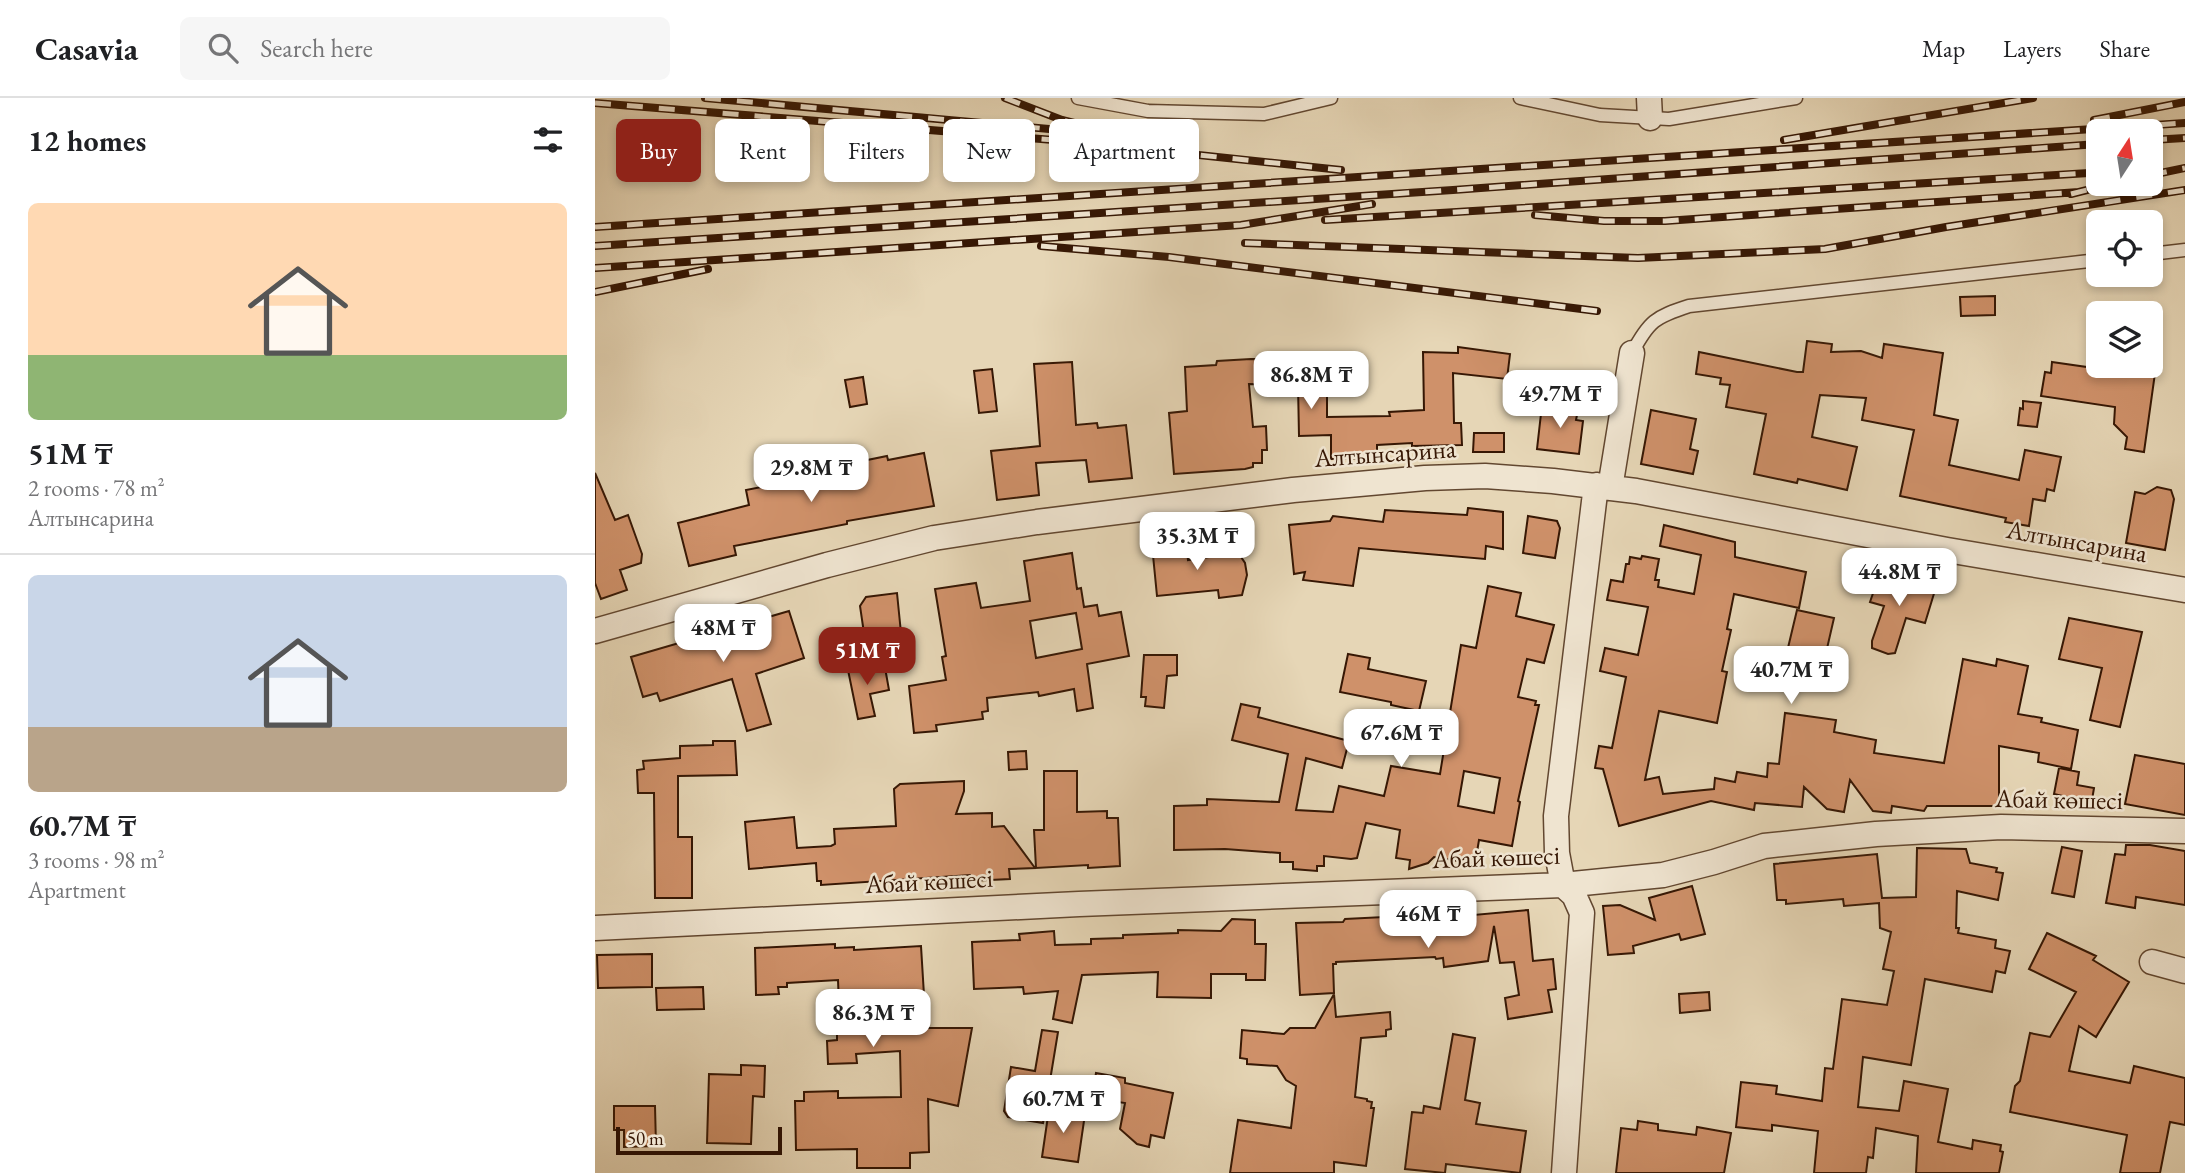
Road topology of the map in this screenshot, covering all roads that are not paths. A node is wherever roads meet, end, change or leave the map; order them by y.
1 (1078, 98) edge
2 (1332, 98) edge
3 (1520, 98) edge
4 (1796, 98) edge
5 (1649, 108) edge
6 (2185, 250) edge
7 (2163, 253) edge
8 (2086, 261) edge
9 (1632, 353) joint
10 (1603, 487) junction
11 (2185, 590) edge
12 (595, 631) edge
13 (2185, 831) edge
14 (1563, 885) junction
15 (595, 928) edge
16 (2152, 962) dead end
17 (2185, 971) edge
18 (1564, 1173) edge

1 - 2 lane
3 - 5 lane
4 - 5 lane
6 - 7 lane
8 - 9 lane
9 - 10 street
10 - 11 street, Алтынсарина
10 - 12 street, Алтынсарина
10 - 14 street
13 - 14 street, Абай көшесі
14 - 15 street, Абай көшесі
14 - 18 street
16 - 17 street

